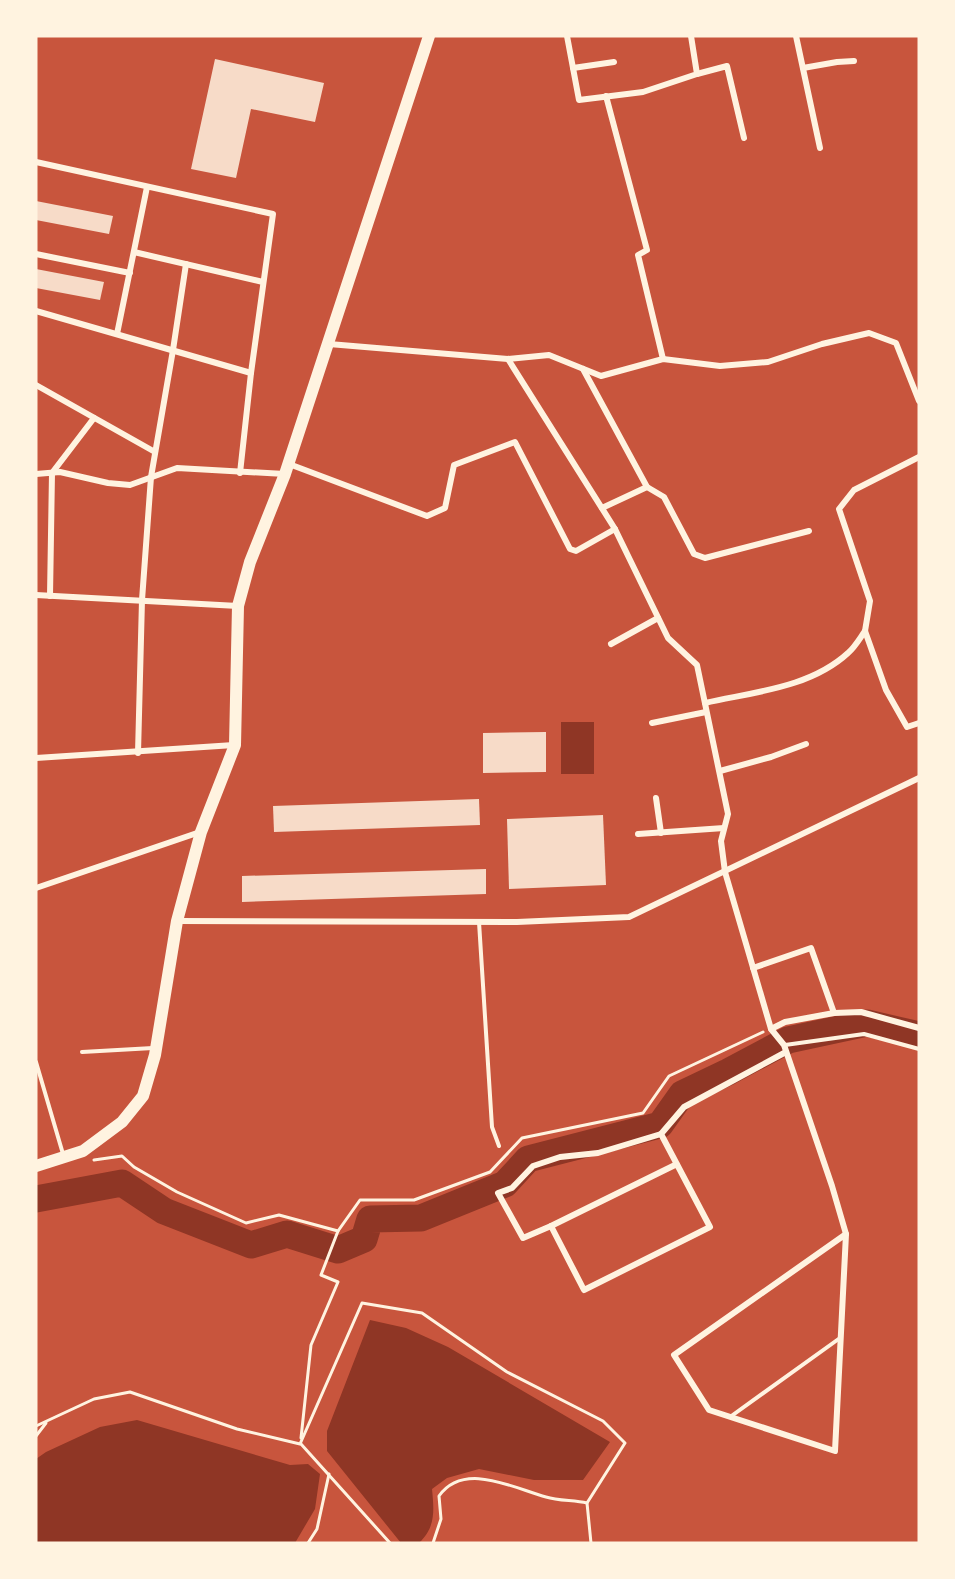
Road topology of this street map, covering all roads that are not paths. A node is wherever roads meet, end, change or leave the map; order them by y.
1 (429, 36) edge
2 (567, 36) edge
3 (691, 36) edge
4 (796, 36) edge
5 (854, 61) dead end
6 (614, 62) dead end
7 (573, 68) junction
8 (802, 68) junction
9 (697, 74) junction
10 (606, 96) junction
11 (744, 138) dead end
12 (820, 148) dead end
13 (36, 162) edge
14 (147, 187) junction
15 (134, 252) junction
16 (36, 254) edge
17 (186, 264) junction
18 (130, 273) junction
19 (264, 282) junction
20 (36, 312) edge
21 (117, 334) junction
22 (329, 344) junction
23 (173, 350) junction
24 (508, 359) junction
25 (663, 359) junction
26 (582, 369) junction
27 (251, 373) junction
28 (36, 386) edge
29 (919, 401) edge
30 (94, 418) junction
31 (155, 452) junction
32 (919, 457) edge
33 (287, 469) junction
34 (52, 472) junction
35 (240, 473) junction
36 (36, 474) edge
37 (151, 477) junction
38 (647, 487) junction
39 (602, 508) junction
40 (615, 529) junction
41 (809, 531) dead end
42 (36, 596) edge
43 (50, 596) junction
44 (142, 600) junction
45 (238, 606) junction
46 (658, 618) junction
47 (865, 631) junction
48 (610, 644) dead end
49 (705, 703) junction
50 (706, 712) junction
51 (652, 723) dead end
52 (919, 723) edge
53 (806, 744) dead end
54 (235, 745) junction
55 (138, 753) junction
56 (36, 758) edge
57 (720, 771) junction
58 (919, 778) edge
59 (656, 798) dead end
60 (724, 828) junction
61 (201, 832) junction
62 (661, 832) junction
63 (638, 834) dead end
64 (725, 872) junction
65 (36, 888) edge
66 (177, 921) junction
67 (479, 922) junction
68 (753, 968) junction
69 (834, 1013) junction
70 (919, 1028) edge
71 (771, 1029) junction
72 (157, 1048) junction
73 (785, 1049) junction
74 (919, 1049) edge
75 (82, 1052) dead end
76 (36, 1062) edge
77 (661, 1134) junction
78 (499, 1146) dead end
79 (64, 1157) junction
80 (677, 1164) junction
81 (36, 1166) edge
82 (551, 1226) junction
83 (846, 1234) junction
84 (841, 1337) junction
85 (730, 1417) junction

1 - 22 main road
2 - 7 street
3 - 9 street
4 - 8 street
5 - 8 street
6 - 7 street
7 - 10 street
8 - 12 street
9 - 10 street
9 - 11 street
10 - 25 street
13 - 14 street
14 - 15 street
14 - 19 street
15 - 17 street
15 - 18 street
16 - 18 street
17 - 19 street
17 - 23 street
18 - 21 street
19 - 27 street
20 - 21 street
21 - 23 street
22 - 24 street
22 - 33 main road
23 - 27 street
23 - 31 street
24 - 26 street
24 - 39 street
25 - 26 street
25 - 29 street
26 - 38 street
27 - 35 street
28 - 30 street
30 - 31 street
30 - 34 street
31 - 37 street
32 - 47 street
33 - 35 street
33 - 40 street
33 - 45 main road
34 - 36 street
34 - 37 street
34 - 43 street
35 - 37 street
37 - 44 street
38 - 39 street
38 - 41 street
39 - 40 street
40 - 46 street
42 - 43 street
43 - 44 street
44 - 45 street
44 - 55 street
45 - 54 main road
46 - 48 street
46 - 49 street
47 - 49 street
47 - 52 street
49 - 50 street
50 - 51 street
50 - 57 street
53 - 57 street
54 - 55 street
54 - 61 main road
55 - 56 street
57 - 60 street
58 - 64 street
59 - 62 street
60 - 62 street
60 - 64 street
61 - 65 street
61 - 66 main road
62 - 63 street
64 - 67 street
64 - 68 street
66 - 67 street
66 - 72 main road
67 - 78 lane
68 - 69 street
68 - 71 street
69 - 70 street
69 - 71 street
71 - 73 street
72 - 75 lane
72 - 79 main road
73 - 74 lane
73 - 77 street
73 - 83 street
76 - 79 lane
77 - 80 street
77 - 82 street
79 - 81 main road
80 - 82 street
80 - 82 street
83 - 84 street
83 - 85 street
84 - 85 lane
84 - 85 street

